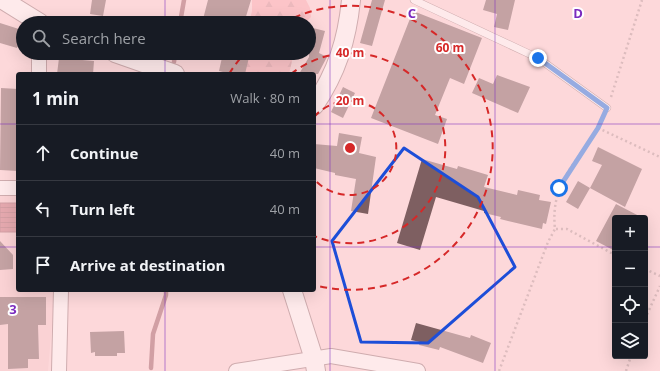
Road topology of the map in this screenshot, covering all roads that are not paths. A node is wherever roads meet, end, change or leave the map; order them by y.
1 (3, 0) edge
2 (351, 0) edge
3 (414, 0) edge
4 (29, 16) edge
5 (39, 60) edge
6 (135, 60) edge
7 (39, 72) edge
8 (169, 72) edge
9 (316, 103) edge
10 (607, 108) road end
11 (0, 188) edge
12 (16, 188) edge
13 (62, 292) edge
14 (293, 292) edge
15 (315, 365) edge
16 (59, 371) edge
17 (236, 371) edge
18 (418, 371) edge

1 - 4 street
2 - 9 street
3 - 10 lane
5 - 7 street
6 - 8 street
11 - 12 street
13 - 16 street
14 - 15 street
15 - 17 street
15 - 18 street

